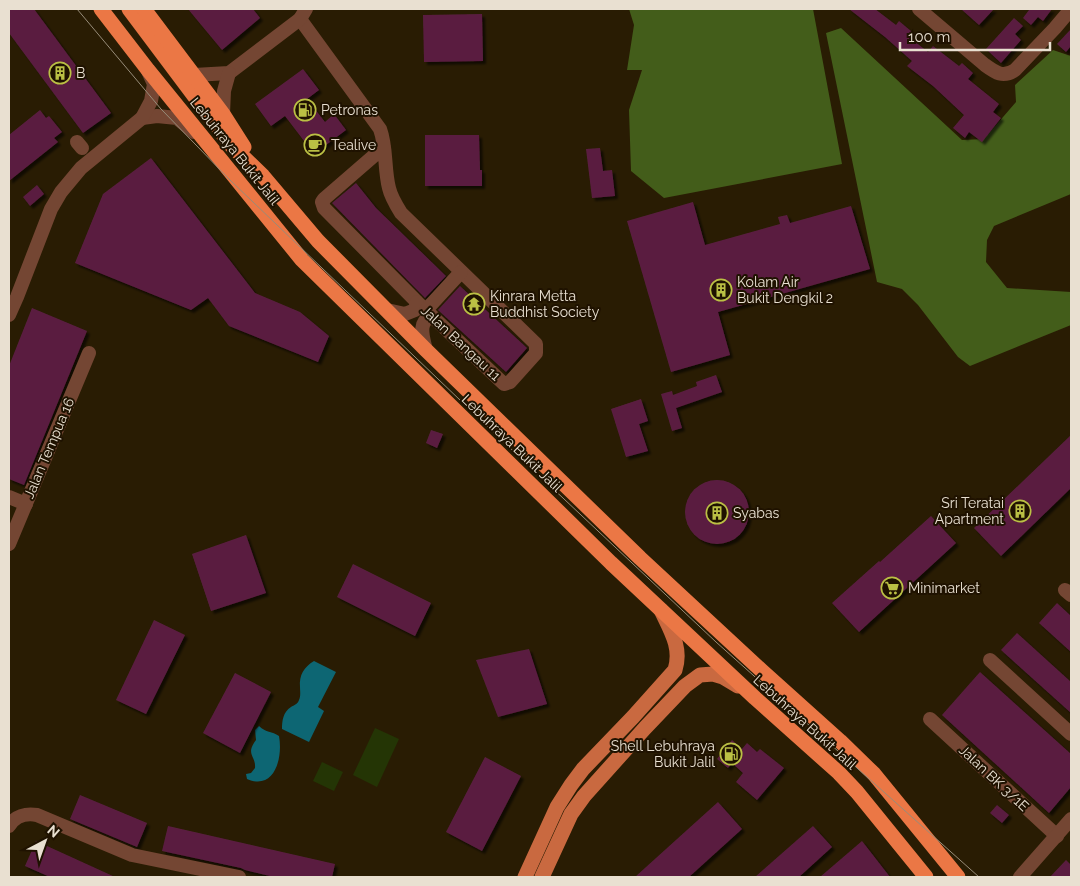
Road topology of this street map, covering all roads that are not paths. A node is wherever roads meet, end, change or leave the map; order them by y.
1 (101, 9) edge
2 (129, 9) edge
3 (144, 9) edge
4 (1071, 9) edge
5 (922, 10) edge
6 (303, 14) edge
7 (148, 70) junction
8 (229, 73) junction
9 (194, 75) junction
10 (223, 114) junction
11 (142, 118) junction
12 (384, 147) junction
13 (211, 148) junction
14 (263, 176) junction
15 (461, 272) junction
16 (425, 309) junction
17 (387, 310) junction
18 (9, 315) edge
19 (426, 350) junction
20 (89, 353) dead end
21 (9, 497) edge
22 (26, 504) junction
23 (9, 544) edge
24 (661, 610) junction
25 (990, 660) dead end
26 (755, 698) junction
27 (633, 717) junction
28 (930, 719) dead end
29 (645, 728) junction
30 (1071, 734) edge
31 (1071, 820) edge
32 (9, 826) edge
33 (1057, 836) junction
34 (239, 877) edge
35 (525, 877) edge
36 (542, 877) edge
37 (926, 877) edge
38 (958, 877) edge
39 (1021, 877) edge

1 - 7 highway, Lebuhraya Bukit Jalil
2 - 14 highway
3 - 9 highway
4 - 5 street
6 - 8 street
6 - 12 street
7 - 11 street
7 - 13 highway, Lebuhraya Bukit Jalil
8 - 9 street
8 - 10 street
9 - 10 highway
10 - 14 highway
11 - 13 street
11 - 18 street
12 - 15 street, Jalan Bangau 11
12 - 16 street, Jalan Bangau 11
13 - 24 highway, Lebuhraya Bukit Jalil
14 - 17 highway, Lebuhraya Bukit Jalil
15 - 16 street
15 - 16 street, Jalan Bangau 11
16 - 17 street
16 - 19 street
17 - 19 highway, Lebuhraya Bukit Jalil
19 - 38 highway, Lebuhraya Bukit Jalil
20 - 22 street, Jalan Tempua 16
21 - 22 street
22 - 23 street, Jalan Tempua 16
24 - 26 highway, Lebuhraya Bukit Jalil
24 - 27 main road
25 - 30 street
26 - 29 main road
26 - 37 highway, Lebuhraya Bukit Jalil
27 - 29 main road
27 - 35 main road
28 - 33 street, Jalan BK 3/1E
29 - 36 main road
31 - 33 street
32 - 34 street
33 - 39 street

